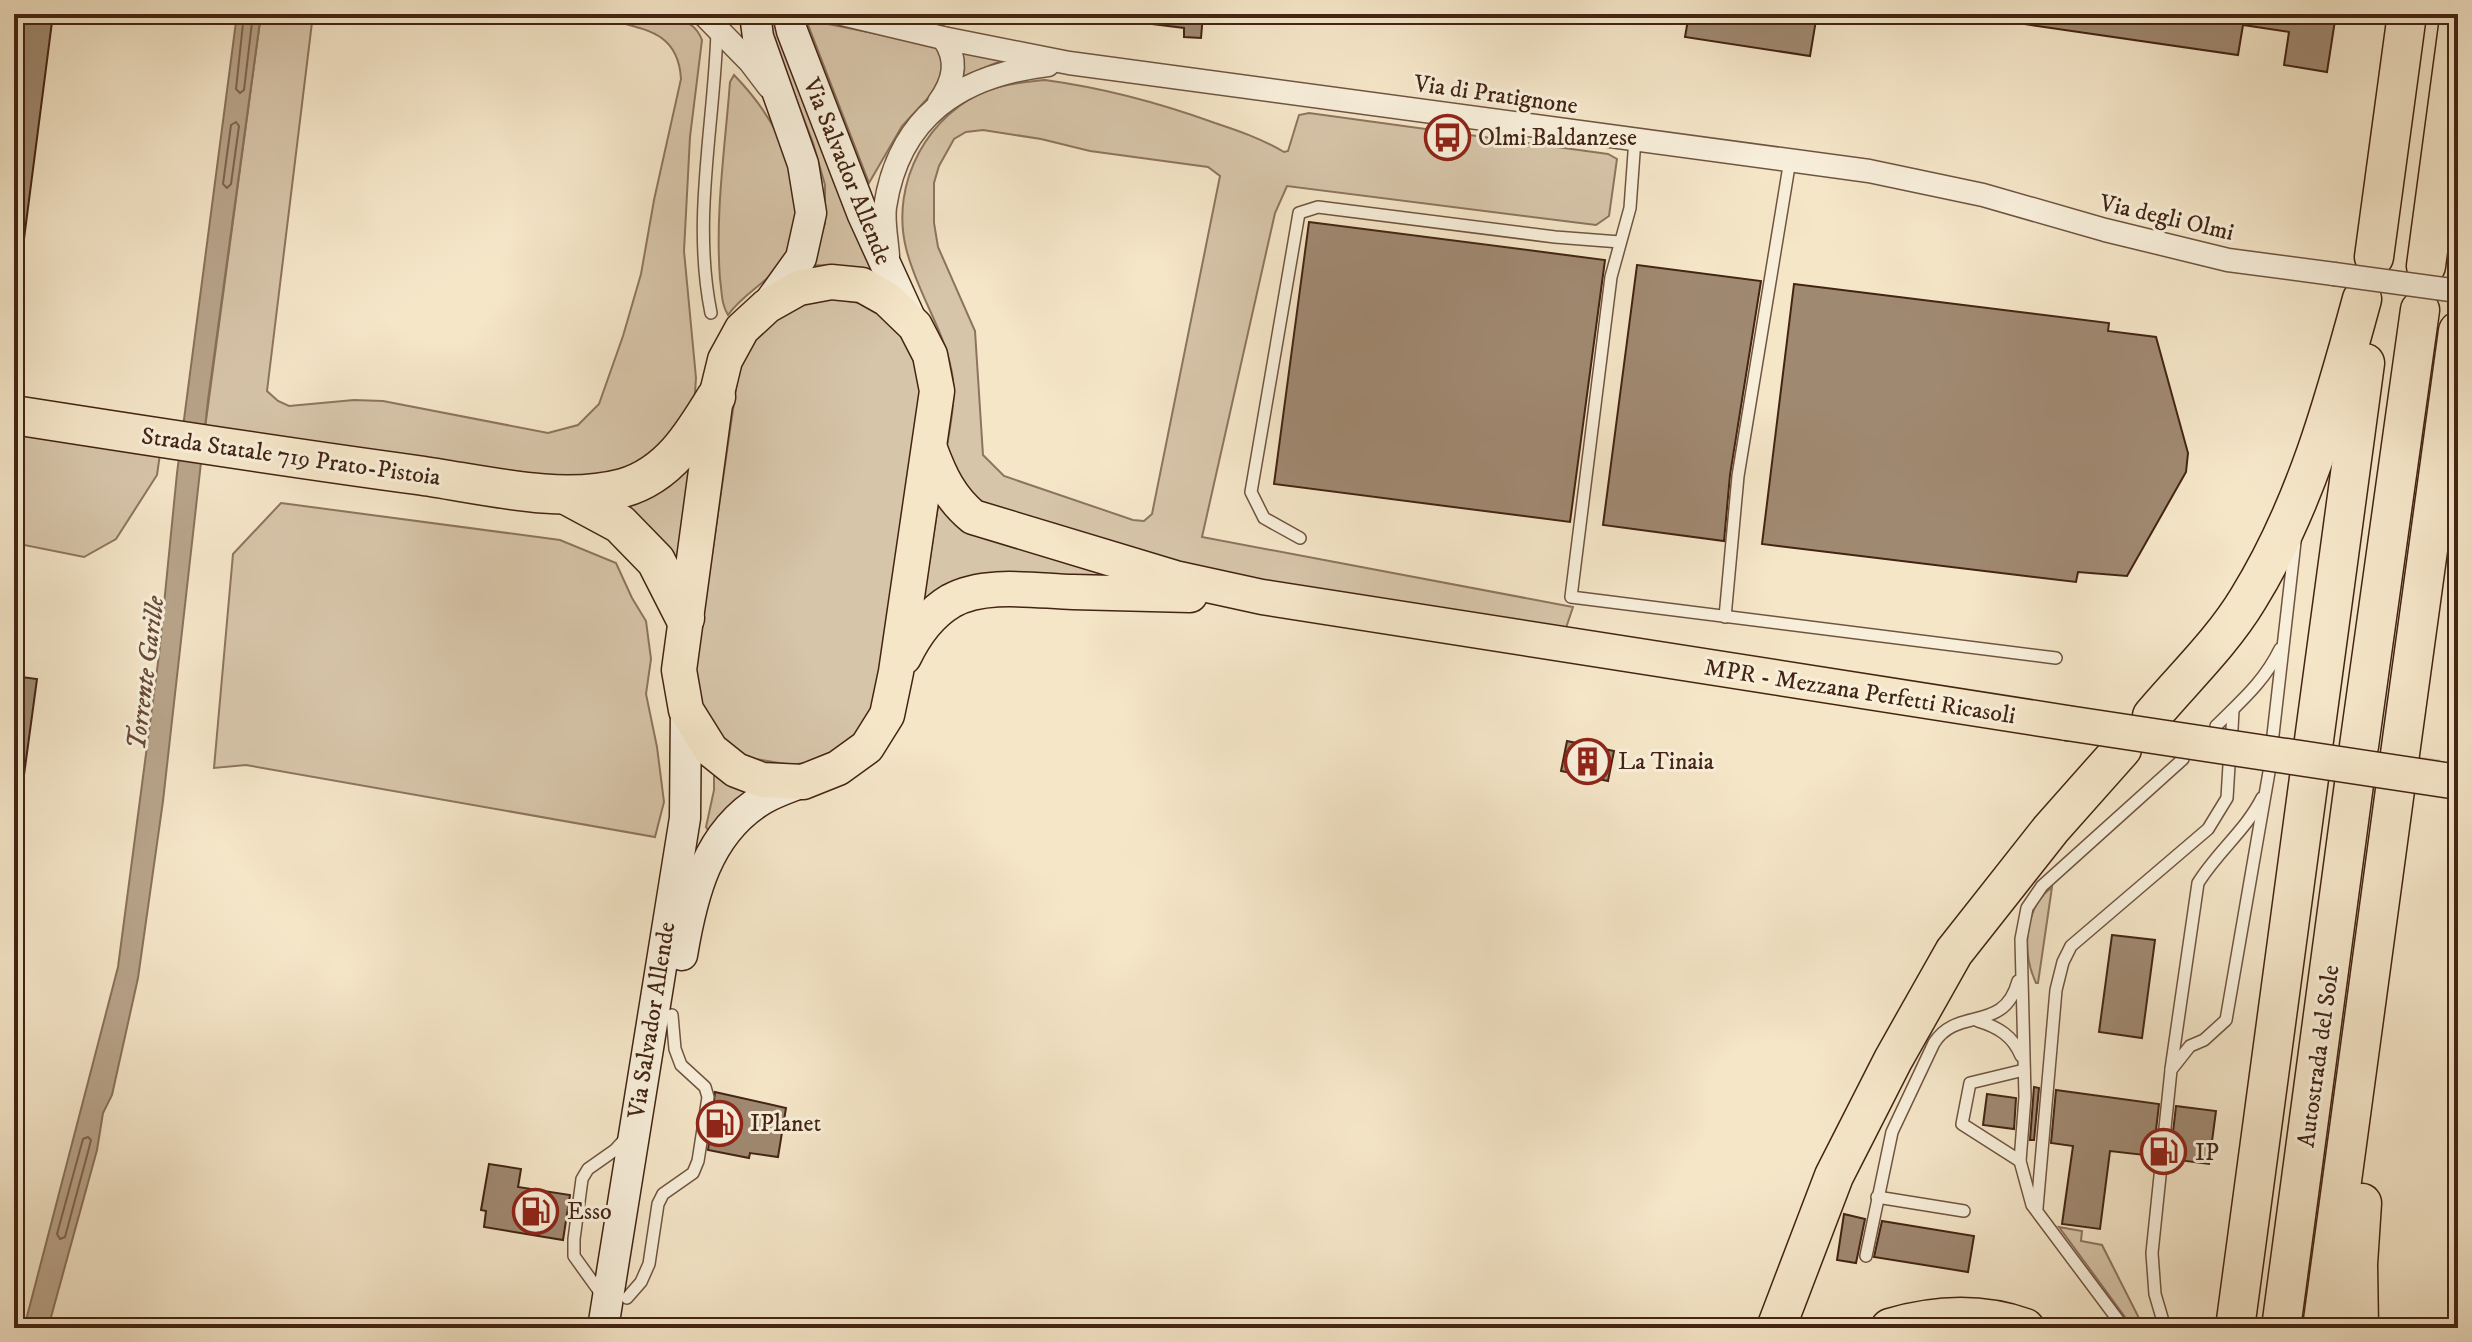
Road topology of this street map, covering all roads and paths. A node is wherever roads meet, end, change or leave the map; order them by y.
1 (755, 14) edge
2 (788, 14) edge
3 (842, 14) edge
4 (2407, 14) edge
5 (710, 21) edge
6 (2458, 27) edge
7 (943, 38) junction
8 (1069, 63) junction
9 (778, 99) junction
10 (936, 106) junction
11 (1635, 139) junction
12 (1790, 160) junction
13 (1869, 171) joint
14 (1620, 242) junction
15 (2374, 257) dead end
16 (2426, 266) dead end
17 (889, 274) junction
18 (2458, 291) edge
19 (767, 306) junction
20 (2420, 310) dead end
21 (711, 313) dead end
22 (915, 326) junction
23 (2458, 331) edge
24 (716, 397) junction
25 (14, 415) edge
26 (930, 448) junction
27 (568, 496) junction
28 (2299, 497) junction
29 (1300, 538) dead end
30 (1262, 597) junction
31 (1725, 617) junction
32 (685, 618) junction
33 (2284, 641) junction
34 (2056, 658) dead end
35 (896, 672) junction
36 (686, 710) junction
37 (2233, 710) junction
38 (2152, 716) dead end
39 (2216, 726) dead end
40 (2232, 729) dead end
41 (2273, 735) dead end
42 (2314, 740) dead end
43 (2359, 746) dead end
44 (2122, 749) dead end
45 (2183, 759) dead end
46 (2229, 765) dead end
47 (2269, 772) dead end
48 (2408, 774) junction
49 (2309, 778) dead end
50 (803, 782) junction
51 (2458, 782) edge
52 (2354, 784) dead end
53 (2267, 786) junction
54 (2021, 969) junction
55 (672, 1015) junction
56 (1973, 1019) junction
57 (2024, 1068) junction
58 (2171, 1070) junction
59 (636, 1116) junction
60 (2020, 1161) junction
61 (1877, 1197) junction
62 (1964, 1211) dead end
63 (2037, 1212) junction
64 (1866, 1256) dead end
65 (615, 1316) edge
66 (1776, 1328) edge
67 (1890, 1328) edge
68 (2025, 1328) edge
69 (2124, 1328) edge
70 (2165, 1328) edge
71 (2235, 1328) edge
72 (2281, 1328) edge
73 (2322, 1328) edge
74 (2359, 1328) edge

1 - 9 main road, Via Salvador Allende
2 - 17 main road, Via Salvador Allende
3 - 7 street
4 - 15 highway
5 - 9 street
5 - 21 lane
6 - 16 highway
7 - 8 street
7 - 10 street
8 - 10 street
8 - 11 street, Via di Pratignone
9 - 19 main road, Via Salvador Allende
10 - 17 street
11 - 12 street, Via di Pratignone
11 - 14 lane
12 - 13 street, Via di Pratignone
12 - 31 lane
13 - 18 street, Via degli Olmi, bridge
14 - 29 lane
14 - 31 lane
17 - 22 main road, Via Salvador Allende
19 - 22 main road, Via Salvador Allende
19 - 24 main road, Via Salvador Allende
20 - 43 highway
22 - 26 main road, Via Salvador Allende
23 - 48 highway
24 - 27 highway
24 - 32 main road, Via Salvador Allende
25 - 27 highway, Strada Statale 719 Prato-Pistoia
26 - 30 main road, MPR - Mezzana Perfetti Ricasoli
26 - 35 main road, Via Salvador Allende
27 - 32 highway
28 - 33 lane
28 - 38 highway
28 - 42 highway
30 - 35 main road, MPR - Mezzana Perfetti Ricasoli
30 - 51 main road, MPR - Mezzana Perfetti Ricasoli, bridge
31 - 34 lane
32 - 36 main road, Via Salvador Allende
33 - 37 lane
33 - 41 lane
35 - 50 main road, Via Salvador Allende
36 - 50 main road, Via Salvador Allende
36 - 59 main road, Via Salvador Allende
37 - 39 lane
37 - 40 lane
44 - 66 highway
45 - 54 lane
46 - 63 lane
47 - 53 lane
48 - 73 highway, Autostrada del Sole
48 - 74 highway
49 - 71 highway
50 - 55 main road, Via Salvador Allende
52 - 72 highway, Autostrada del Sole
53 - 58 lane
53 - 58 lane
54 - 56 lane
54 - 57 lane
55 - 65 main road, Via Salvador Allende
55 - 65 lane
56 - 57 lane
56 - 61 lane
57 - 60 lane
57 - 60 lane
58 - 70 lane
59 - 65 main road, Via Salvador Allende
59 - 65 lane
60 - 63 lane
61 - 62 lane
61 - 64 lane
63 - 69 lane
67 - 68 highway

